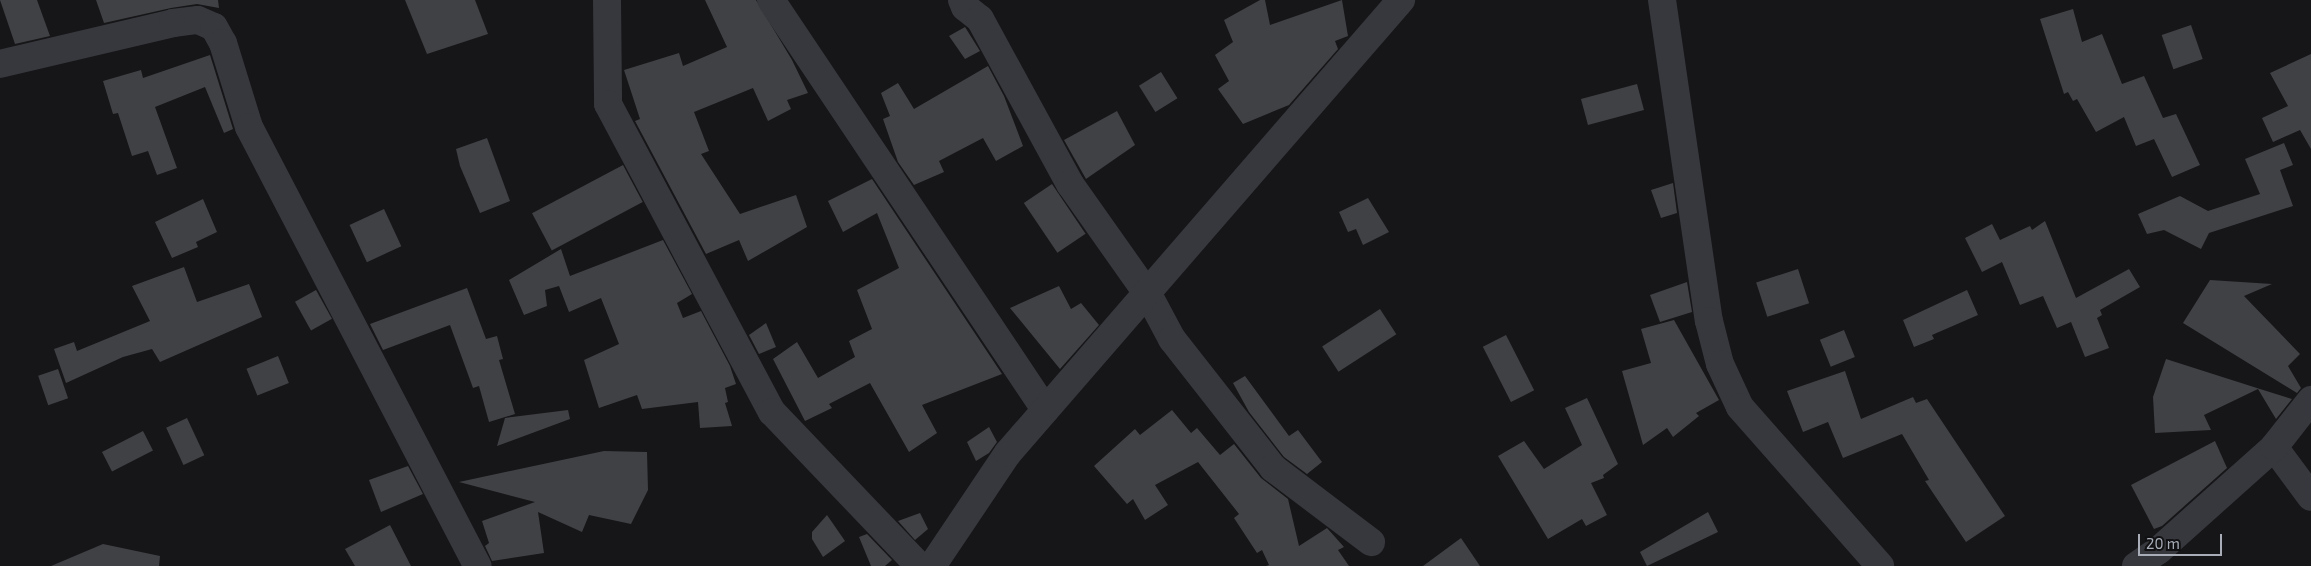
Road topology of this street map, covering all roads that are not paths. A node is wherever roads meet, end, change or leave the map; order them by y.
1 (607, 0) edge
2 (771, 0) edge
3 (962, 0) edge
4 (1662, 0) edge
5 (1395, 3) edge
6 (0, 64) edge
7 (1147, 293) junction
8 (2311, 400) edge
9 (1045, 410) junction
10 (2274, 447) junction
11 (2311, 497) edge
12 (1371, 542) dead end
13 (478, 566) edge
14 (919, 566) edge
15 (932, 566) edge
16 (1880, 566) edge
17 (2136, 566) edge

1 - 14 street
2 - 9 street
3 - 7 street
4 - 16 street
5 - 7 street
6 - 13 street
7 - 9 street
7 - 12 street
8 - 10 street
9 - 15 street
10 - 11 street
10 - 17 street

